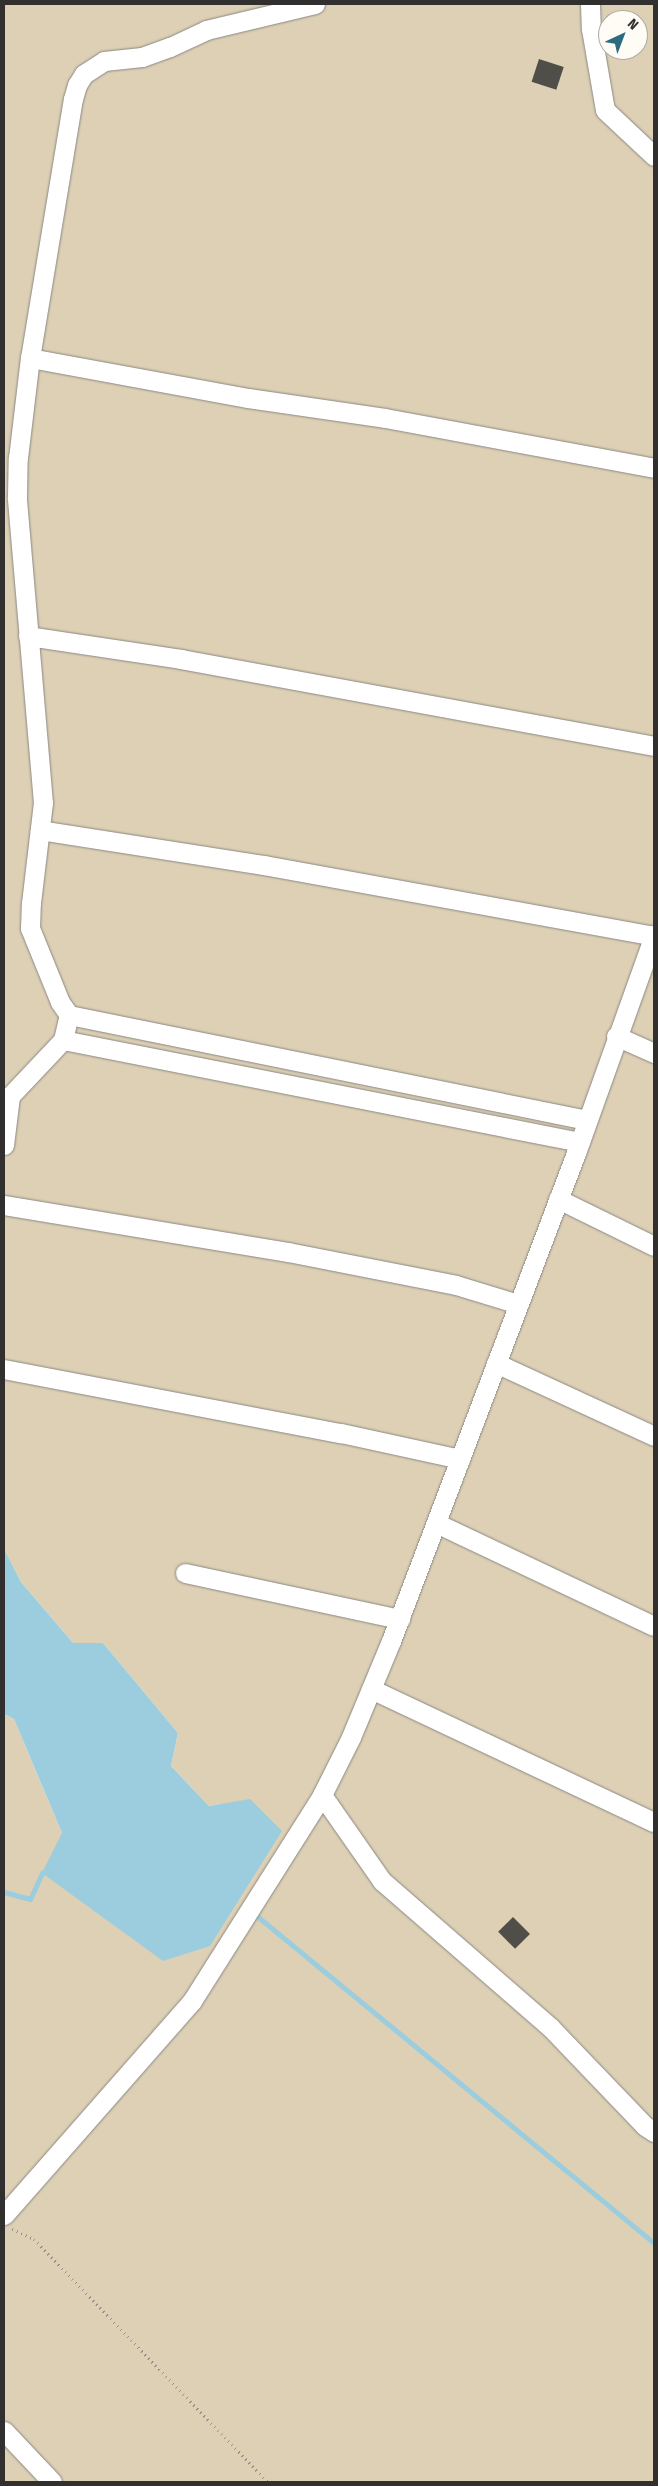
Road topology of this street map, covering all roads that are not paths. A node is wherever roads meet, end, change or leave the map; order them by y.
1 (315, 4) edge
2 (590, 4) edge
3 (654, 156) edge
4 (30, 358) junction
5 (654, 468) edge
6 (28, 636) junction
7 (654, 746) edge
8 (40, 830) junction
9 (654, 935) edge
10 (69, 1014) junction
11 (616, 1036) junction
12 (63, 1040) junction
13 (654, 1053) edge
14 (587, 1120) junction
15 (580, 1142) junction
16 (4, 1145) edge
17 (558, 1199) junction
18 (4, 1205) edge
19 (654, 1246) edge
20 (518, 1304) junction
21 (496, 1363) junction
22 (4, 1369) edge
23 (654, 1436) edge
24 (460, 1459) junction
25 (436, 1523) junction
26 (185, 1573) dead end
27 (400, 1619) junction
28 (654, 1626) edge
29 (371, 1689) junction
30 (322, 1795) junction
31 (654, 1822) edge
32 (654, 2132) edge
33 (4, 2215) edge
34 (4, 2431) edge
35 (52, 2482) edge

1 - 4 street
2 - 3 street
4 - 5 street
4 - 6 street
6 - 7 street
6 - 8 street
8 - 9 street
8 - 10 street
9 - 11 street
10 - 12 street
10 - 14 street
11 - 13 street
11 - 14 street
12 - 15 street
12 - 16 street
14 - 15 street
15 - 17 street
17 - 19 street
17 - 20 street
18 - 20 street
20 - 21 street
21 - 23 street
21 - 24 street
22 - 24 street
24 - 25 street
25 - 27 street
25 - 28 street
26 - 27 street
27 - 29 street
29 - 30 street
29 - 31 street
30 - 32 street
30 - 33 street
34 - 35 street

